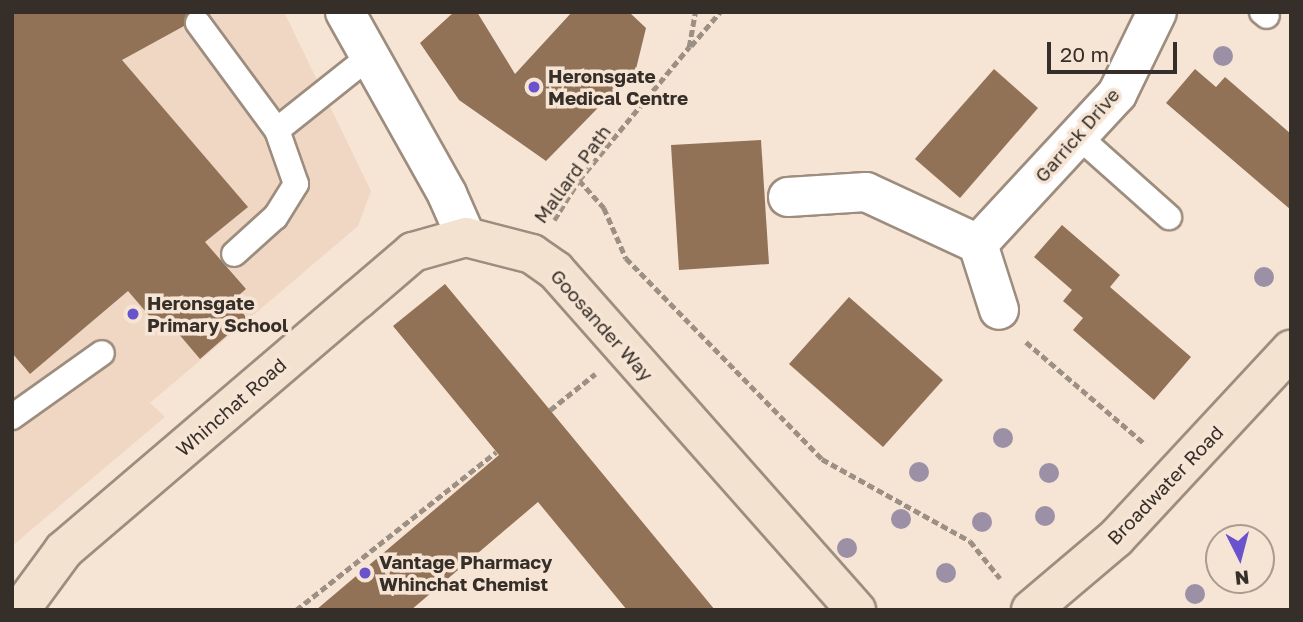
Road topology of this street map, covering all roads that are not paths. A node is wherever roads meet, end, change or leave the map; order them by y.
1 (345, 12) edge
2 (1157, 12) edge
3 (198, 23) dead end
4 (370, 56) junction
5 (278, 130) junction
6 (1077, 136) junction
7 (788, 197) dead end
8 (1169, 217) dead end
9 (466, 237) junction
10 (978, 244) junction
11 (234, 254) dead end
12 (999, 310) road end
13 (1291, 350) edge
14 (102, 353) dead end
15 (13, 415) edge
16 (20, 610) edge
17 (856, 610) edge
18 (1031, 610) edge

1 - 4 street
2 - 6 street, Garrick Drive
3 - 5 lane
4 - 5 lane
4 - 9 street
5 - 11 lane
6 - 8 lane
6 - 10 street, Garrick Drive
7 - 10 street
9 - 16 street, Whinchat Road
9 - 17 street, Goosander Way
10 - 12 street
13 - 18 street, Broadwater Road
14 - 15 lane

